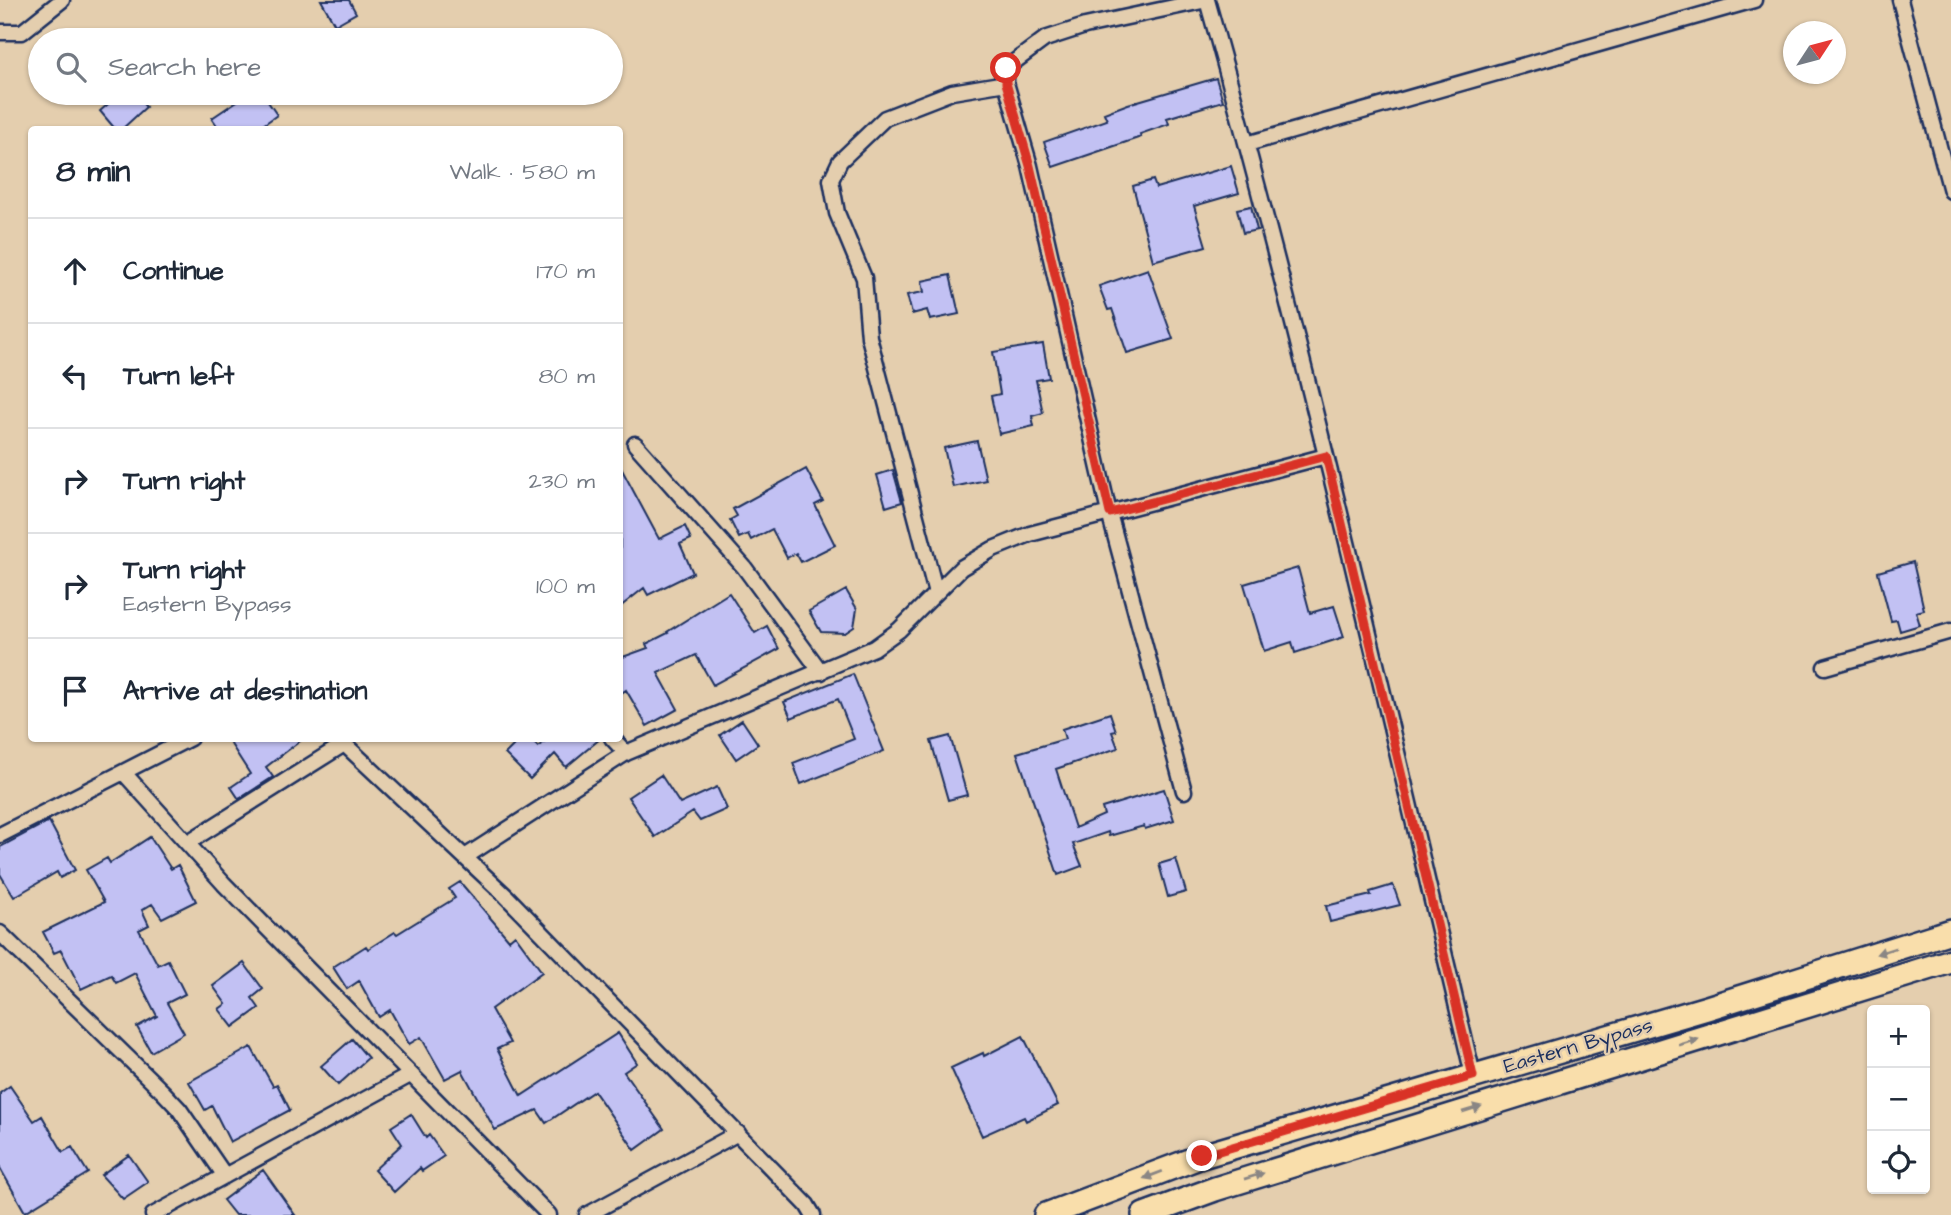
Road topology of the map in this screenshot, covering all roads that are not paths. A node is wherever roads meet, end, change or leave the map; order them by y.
1 (62, 0) edge
2 (1207, 0) edge
3 (1754, 0) edge
4 (1900, 0) edge
5 (1724, 4) edge
6 (0, 32) edge
7 (1006, 83) junction
8 (1247, 144) junction
9 (1951, 191) edge
10 (635, 444) dead end
11 (1326, 456) junction
12 (1110, 513) junction
13 (936, 593) junction
14 (1951, 631) edge
15 (1825, 667) dead end
16 (821, 672) junction
17 (182, 742) edge
18 (339, 742) edge
19 (342, 742) edge
20 (616, 742) edge
21 (626, 753) junction
22 (124, 773) junction
23 (1184, 791) dead end
24 (0, 835) edge
25 (187, 843) junction
26 (464, 857) junction
27 (1951, 931) edge
28 (0, 933) edge
29 (1951, 961) edge
30 (410, 1075) junction
31 (1473, 1076) junction
32 (738, 1133) junction
33 (225, 1176) junction
34 (153, 1215) edge
35 (549, 1215) edge
36 (587, 1215) edge
37 (813, 1215) edge
38 (1046, 1215) edge
39 (1144, 1215) edge

1 - 6 street
2 - 7 street
2 - 8 street
3 - 5 street
4 - 9 street
5 - 8 street
7 - 12 street
7 - 13 street
8 - 11 street
10 - 16 street
11 - 12 street
11 - 31 street
12 - 13 street
12 - 23 street
13 - 16 street
14 - 15 street
16 - 21 street
17 - 22 street
18 - 25 street
19 - 26 street
20 - 21 street
21 - 26 street
22 - 24 street
22 - 25 street
25 - 30 street
26 - 32 street
27 -> 31 main road, Eastern Bypass
28 - 33 street
39 -> 29 main road, Eastern Bypass
30 - 33 street
30 - 35 street
31 -> 38 main road, Eastern Bypass
32 - 36 street
32 - 37 street
33 - 34 street

